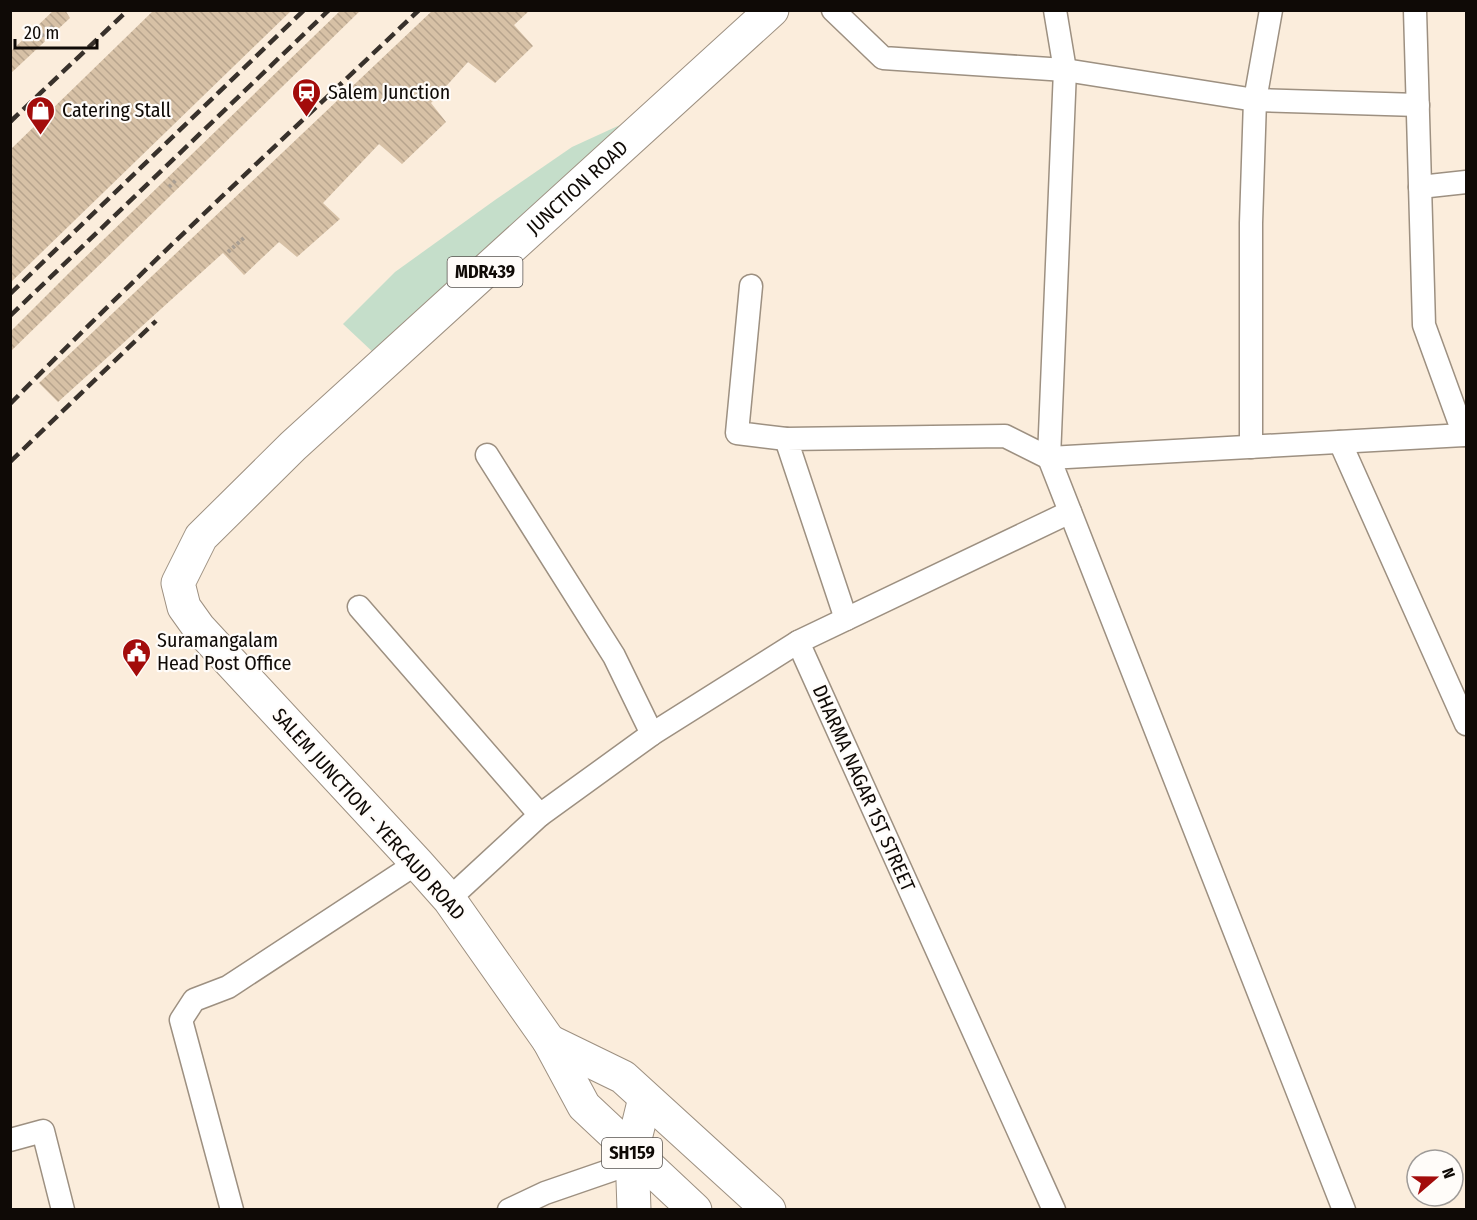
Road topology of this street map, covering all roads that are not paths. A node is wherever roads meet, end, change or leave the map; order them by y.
1 (772, 10) edge
2 (833, 10) edge
3 (1055, 10) edge
4 (1270, 10) edge
5 (1415, 10) edge
6 (1065, 70) junction
7 (1255, 100) junction
8 (1418, 105) junction
9 (1467, 182) edge
10 (1420, 187) junction
11 (751, 286) dead end
12 (1465, 435) edge
13 (786, 438) junction
14 (1340, 442) junction
15 (1251, 447) junction
16 (487, 454) dead end
17 (1049, 458) junction
18 (1070, 512) junction
19 (201, 537) joint
20 (359, 607) dead end
21 (846, 620) junction
22 (798, 642) junction
23 (1467, 724) edge
24 (652, 734) junction
25 (540, 814) junction
26 (417, 863) junction
27 (449, 899) junction
28 (549, 1041) junction
29 (645, 1098) junction
30 (680, 1128) junction
31 (10, 1140) edge
32 (632, 1157) junction
33 (664, 1195) edge
34 (63, 1209) edge
35 (232, 1209) edge
36 (509, 1209) edge
37 (633, 1209) edge
38 (695, 1209) edge
39 (769, 1209) edge
40 (1054, 1209) edge
41 (1344, 1209) edge

1 - 19 main road, JUNCTION ROAD / MDR439
2 - 6 street
3 - 6 street
4 - 7 street
5 - 8 street
6 - 7 street
6 - 17 street
7 - 8 street
7 - 15 street
8 - 10 street
9 - 10 street
10 - 12 street
11 - 13 street
12 - 14 street
13 - 17 street
13 - 21 street
14 - 15 street
14 - 23 street
15 - 17 street
16 - 24 street
17 - 18 street
18 - 21 street
18 - 41 street
19 - 26 main road, SALEM JUNCTION - YERCAUD ROAD
20 - 25 street
21 - 22 street
22 - 24 street
22 - 40 street, DHARMA NAGAR 1ST STREET
24 - 25 street
25 - 27 street
26 - 27 main road, SALEM JUNCTION - YERCAUD ROAD
26 - 35 street
27 - 28 main road, SALEM JUNCTION - YERCAUD ROAD
28 - 29 main road, SALEM JUNCTION - YERCAUD ROAD
28 - 32 main road
29 - 30 main road, SALEM JUNCTION - YERCAUD ROAD
29 - 32 main road, SH159
30 - 33 main road
30 - 39 main road, SALEM JUNCTION - YERCAUD ROAD
31 - 34 street
32 - 33 main road
32 - 36 street
32 - 37 main road, SH159
33 - 38 main road

